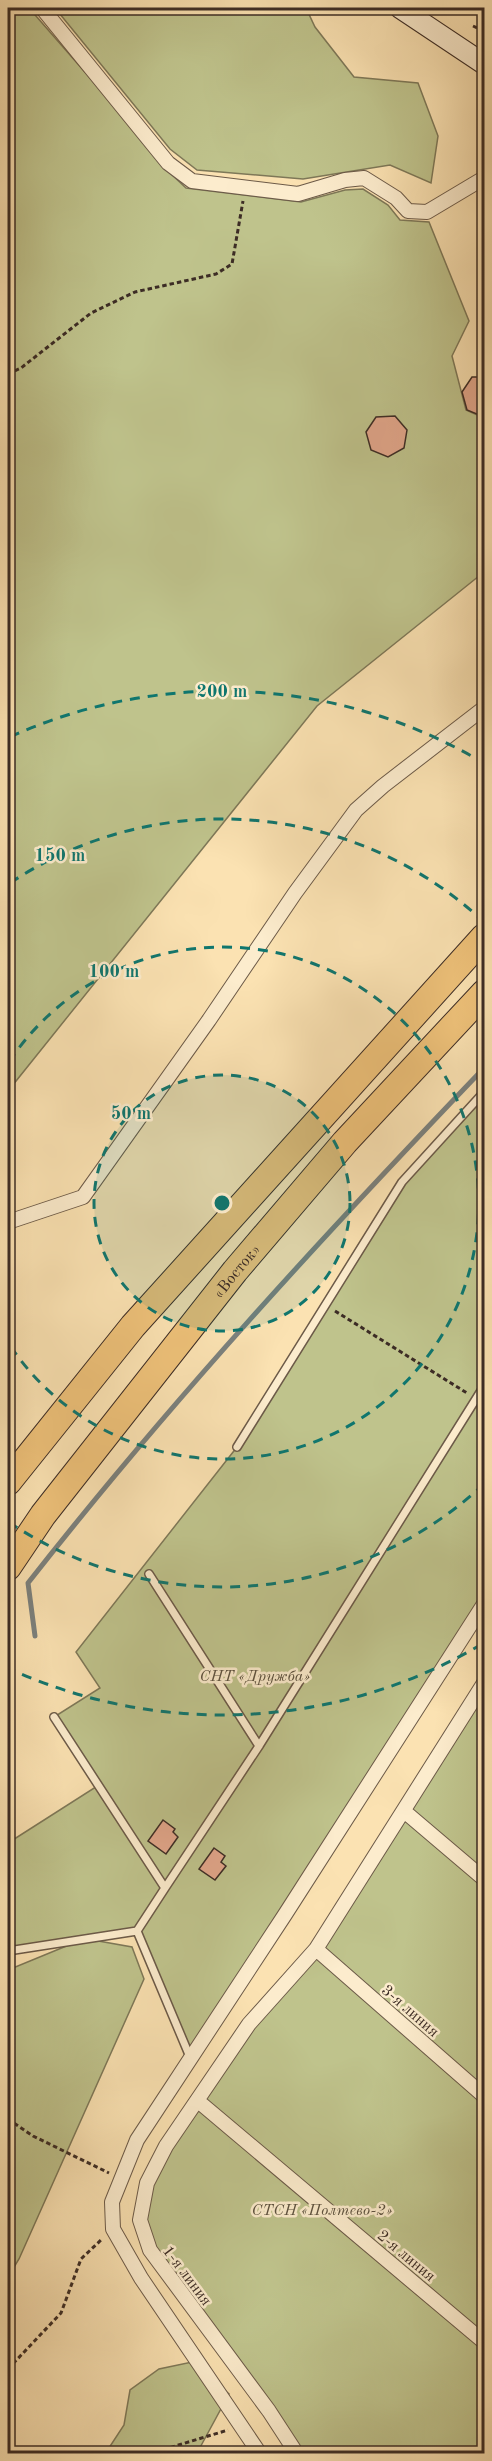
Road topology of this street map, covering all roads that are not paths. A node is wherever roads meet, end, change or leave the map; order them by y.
1 (42, 8) edge
2 (400, 8) edge
3 (484, 64) edge
4 (484, 178) edge
5 (484, 708) edge
6 (484, 937) edge
7 (484, 993) edge
8 (484, 1092) edge
9 (8, 1222) edge
10 (484, 1386) edge
11 (237, 1447) dead end
12 (8, 1482) edge
13 (8, 1567) edge
14 (149, 1574) dead end
15 (484, 1604) edge
16 (484, 1683) edge
17 (54, 1717) dead end
18 (259, 1746) junction
19 (404, 1811) junction
20 (484, 1879) edge
21 (165, 1888) junction
22 (137, 1931) junction
23 (316, 1949) junction
24 (8, 1951) edge
25 (191, 2060) junction
26 (484, 2096) edge
27 (198, 2101) junction
28 (484, 2342) edge
29 (260, 2454) edge
30 (297, 2454) edge

1 - 4 street
2 - 3 street
5 - 9 street
6 - 12 highway
7 - 13 highway, «Восток»
8 - 11 lane
10 - 18 lane
14 - 18 lane
15 - 25 street
16 - 19 street, 1-я линия
17 - 21 lane
18 - 21 lane
19 - 20 street
19 - 23 street, 1-я линия
21 - 22 lane
22 - 24 lane
22 - 25 lane
23 - 26 street, 3-я линия
23 - 27 street, 1-я линия
25 - 29 street
27 - 28 street, 2-я линия
27 - 30 street, 1-я линия

